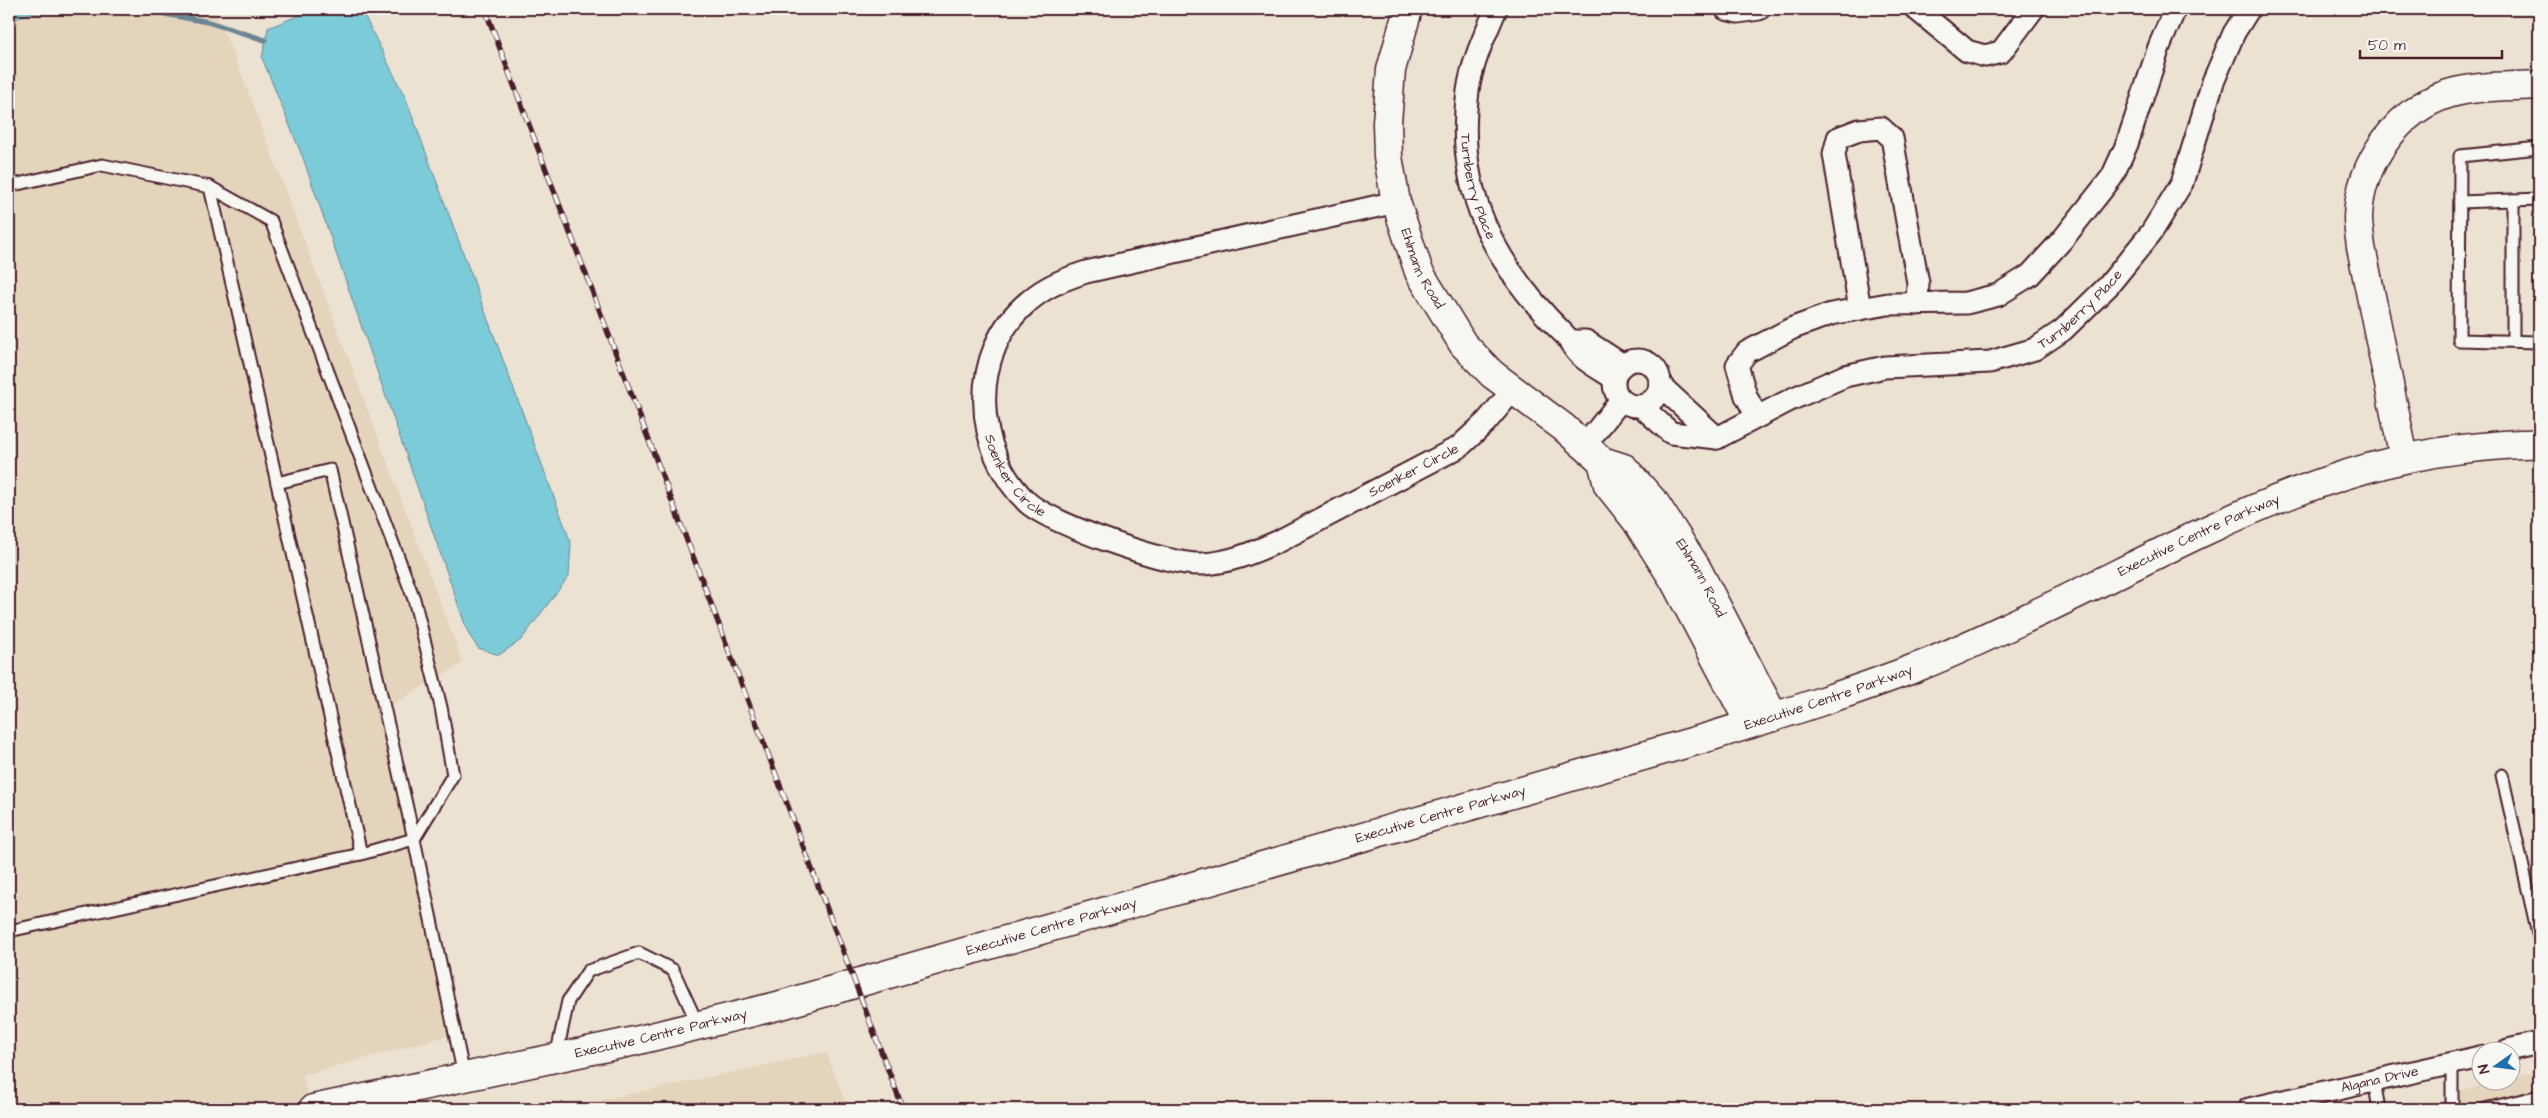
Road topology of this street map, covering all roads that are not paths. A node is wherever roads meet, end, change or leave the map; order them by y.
1 (1408, 9) edge
2 (1496, 9) edge
3 (1726, 9) edge
4 (1759, 9) edge
5 (1916, 9) edge
6 (2033, 9) edge
7 (2175, 9) edge
8 (2249, 9) edge
9 (2539, 86) edge
10 (2539, 148) edge
11 (9, 186) edge
12 (210, 187) junction
13 (2539, 199) edge
14 (2513, 200) junction
15 (1396, 202) junction
16 (2460, 202) junction
17 (1917, 304) junction
18 (1860, 309) junction
19 (2514, 341) junction
20 (2539, 342) edge
21 (1618, 371) junction
22 (1513, 390) junction
23 (1652, 397) junction
24 (1621, 400) junction
25 (1757, 417) junction
26 (1717, 438) junction
27 (2539, 444) edge
28 (1594, 453) junction
29 (2404, 458) junction
30 (277, 483) junction
31 (1762, 721) junction
32 (2502, 775) dead end
33 (414, 839) junction
34 (361, 854) junction
35 (9, 931) edge
36 (2539, 938) edge
37 (698, 1025) junction
38 (2539, 1043) edge
39 (2520, 1047) edge
40 (556, 1057) junction
41 (2470, 1059) edge
42 (2452, 1063) junction
43 (464, 1076) junction
44 (2374, 1081) junction
45 (2539, 1096) edge
46 (312, 1109) edge
47 (2249, 1109) edge
48 (2378, 1109) edge
49 (2452, 1109) edge
50 (2485, 1109) edge

1 - 15 street, Ehlmann Road
2 - 21 street, Turnberry Place
3 - 4 street
5 - 6 street
7 - 17 street
8 - 25 street, Turnberry Place
9 - 29 street
10 - 16 lane
11 - 12 lane
12 - 30 lane
12 - 33 lane
13 - 14 lane
14 - 16 lane
14 - 19 lane
15 - 22 street, Ehlmann Road
15 - 22 street, Soenker Circle
16 - 19 lane
17 - 18 street
17 - 18 street
18 - 25 street
19 - 20 lane
21 - 23 street
21 - 24 street
22 - 28 street, Ehlmann Road
23 - 24 street
23 - 26 street
23 - 26 street
24 - 28 street
25 - 26 street, Turnberry Place
27 - 29 street, Executive Centre Parkway
28 - 31 street, Ehlmann Road
29 - 31 street, Executive Centre Parkway
30 - 33 lane
30 - 34 lane
31 - 37 street, Executive Centre Parkway
32 - 36 lane
33 - 34 lane
33 - 43 lane
34 - 35 lane
37 - 40 street, Executive Centre Parkway
37 - 40 lane
38 - 39 street
40 - 43 street, Executive Centre Parkway
41 - 42 street, Algana Drive
42 - 44 street, Algana Drive
42 - 49 lane
43 - 46 street, Executive Centre Parkway
44 - 47 street, Algana Drive
44 - 48 lane
45 - 50 lane

